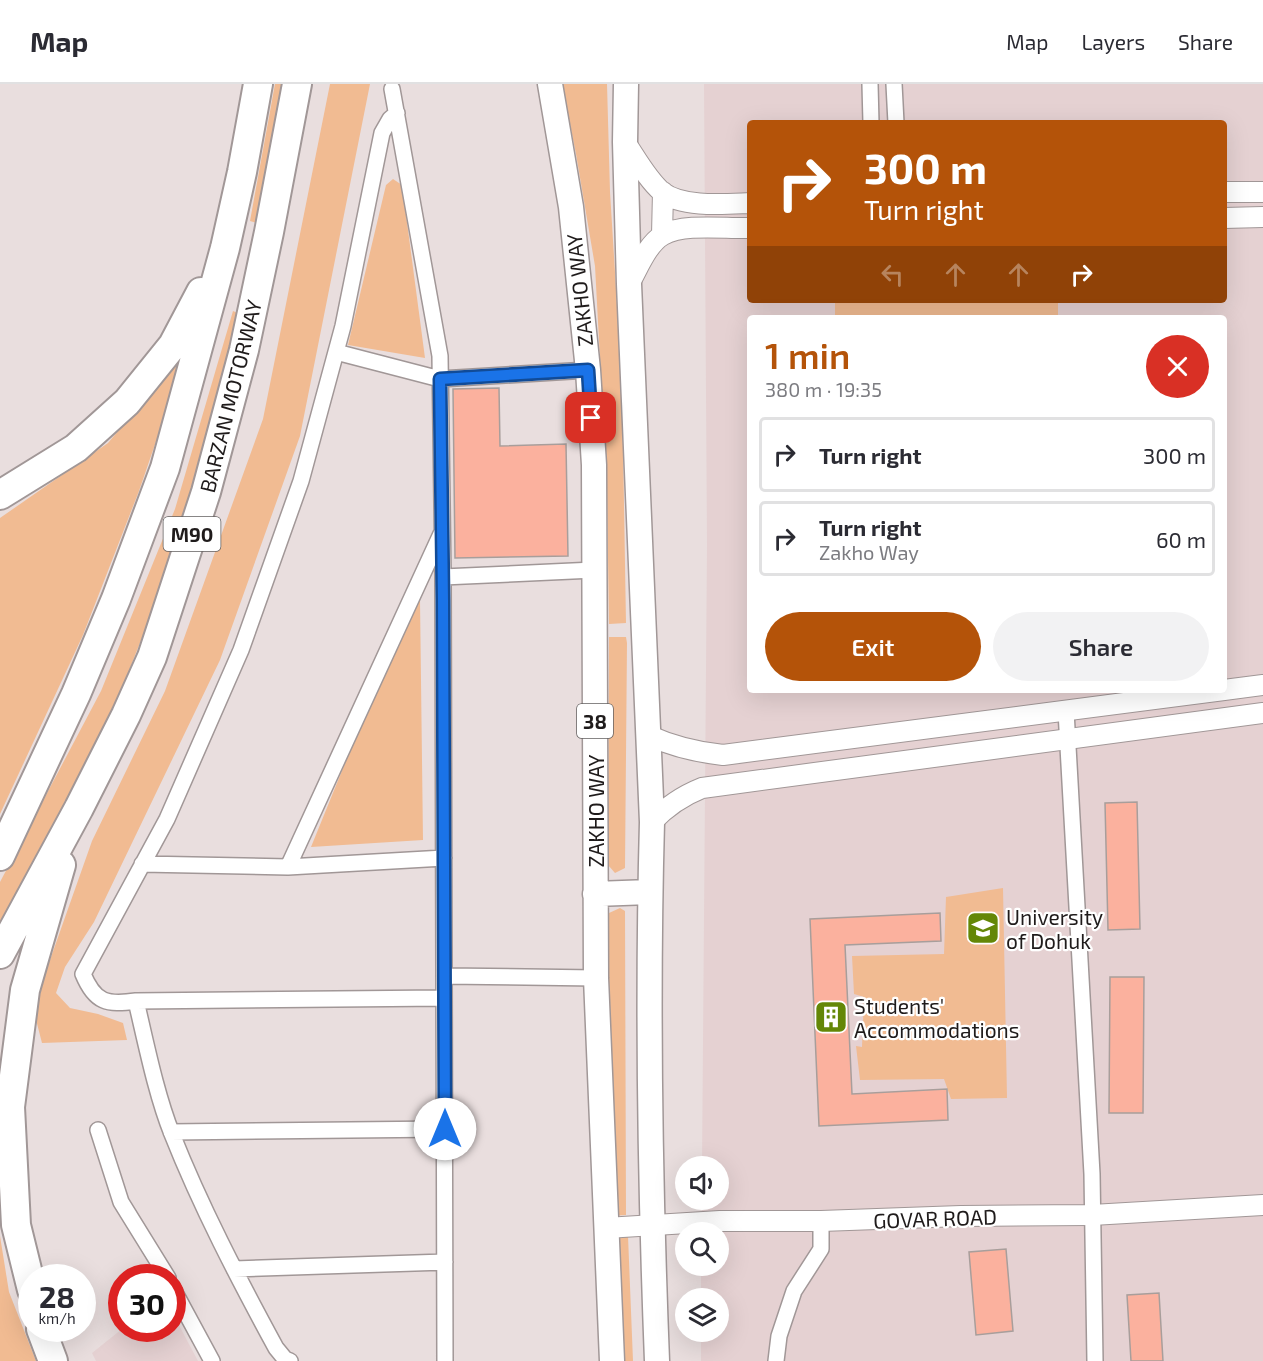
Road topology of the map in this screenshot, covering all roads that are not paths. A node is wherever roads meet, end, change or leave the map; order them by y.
1 (258, 84) edge
2 (297, 84) edge
3 (550, 84) edge
4 (626, 84) edge
5 (870, 84) edge
6 (894, 84) edge
7 (392, 89) dead end
8 (397, 113) junction
9 (871, 120) edge
10 (896, 120) edge
11 (625, 142) junction
12 (663, 192) junction
13 (1227, 192) edge
14 (1263, 192) edge
15 (747, 203) edge
16 (1263, 217) edge
17 (1227, 218) edge
18 (747, 228) edge
19 (662, 236) junction
20 (225, 248) junction
21 (629, 285) junction
22 (336, 352) junction
23 (588, 370) junction
24 (440, 379) junction
25 (0, 495) edge
26 (442, 530) junction
27 (594, 570) junction
28 (443, 577) junction
29 (1263, 685) edge
30 (1227, 690) edge
31 (1201, 693) edge
32 (1066, 711) junction
33 (1263, 713) edge
34 (650, 736) junction
35 (1068, 739) junction
36 (723, 755) junction
37 (728, 784) junction
38 (78, 808) junction
39 (652, 822) junction
40 (0, 856) edge
41 (444, 858) junction
42 (142, 864) junction
43 (288, 867) junction
44 (650, 892) junction
45 (595, 894) junction
46 (0, 954) edge
47 (444, 976) junction
48 (596, 978) junction
49 (444, 998) junction
50 (136, 1001) junction
51 (445, 1129) junction
52 (98, 1130) dead end
53 (171, 1132) junction
54 (1263, 1205) edge
55 (1092, 1215) junction
56 (821, 1221) junction
57 (652, 1225) junction
58 (606, 1228) junction
59 (445, 1262) junction
60 (26, 1264) edge
61 (159, 1264) edge
62 (234, 1269) junction
63 (186, 1313) edge
64 (46, 1342) edge
65 (286, 1360) edge
66 (53, 1361) edge
67 (212, 1361) edge
68 (445, 1361) edge
69 (612, 1361) edge
70 (657, 1361) edge
71 (776, 1361) edge
72 (1095, 1361) edge

1 - 20 highway, BARZAN MOTORWAY / M90
2 - 38 highway, BARZAN MOTORWAY / M90
3 - 23 main road, ZAKHO WAY / 38
4 - 11 main road
5 - 9 street
6 - 10 street
7 - 8 street
8 - 22 street
8 - 24 street
11 - 12 street
11 - 21 main road
12 - 15 street
12 - 19 street
13 - 14 street
16 - 17 street
18 - 19 street
19 - 21 street
20 - 25 highway
20 - 40 highway, BARZAN MOTORWAY / M90
21 - 34 main road
22 - 24 street
22 - 42 street
23 - 24 street
23 - 27 main road, ZAKHO WAY / 38
24 - 26 street
26 - 28 street
26 - 43 street
27 - 28 street
27 - 45 main road, ZAKHO WAY / 38
28 - 41 street
29 - 30 street
31 - 32 street
32 - 35 street
32 - 36 street
33 - 35 street
34 - 36 street
34 - 39 main road
35 - 37 street
35 - 55 street
36 - 37 street
37 - 39 street
38 - 46 highway, BARZAN MOTORWAY / M90
38 - 60 highway
39 - 44 main road
41 - 43 street
41 - 47 street
42 - 43 street
42 - 50 street
44 - 45 main road
44 - 57 main road
45 - 48 main road, ZAKHO WAY / 38
47 - 48 street
47 - 49 street
48 - 58 main road, ZAKHO WAY / 38
49 - 50 street
49 - 51 street
50 - 53 street
51 - 53 street
51 - 59 street
52 - 61 street
53 - 62 street
54 - 55 street, GOVAR ROAD
55 - 56 street, GOVAR ROAD
55 - 72 street
56 - 57 street, GOVAR ROAD
56 - 71 street
57 - 58 street, GOVAR ROAD
57 - 70 main road
58 - 69 main road, ZAKHO WAY / 38
59 - 62 street
59 - 68 street
62 - 65 street
63 - 67 street
64 - 66 highway

